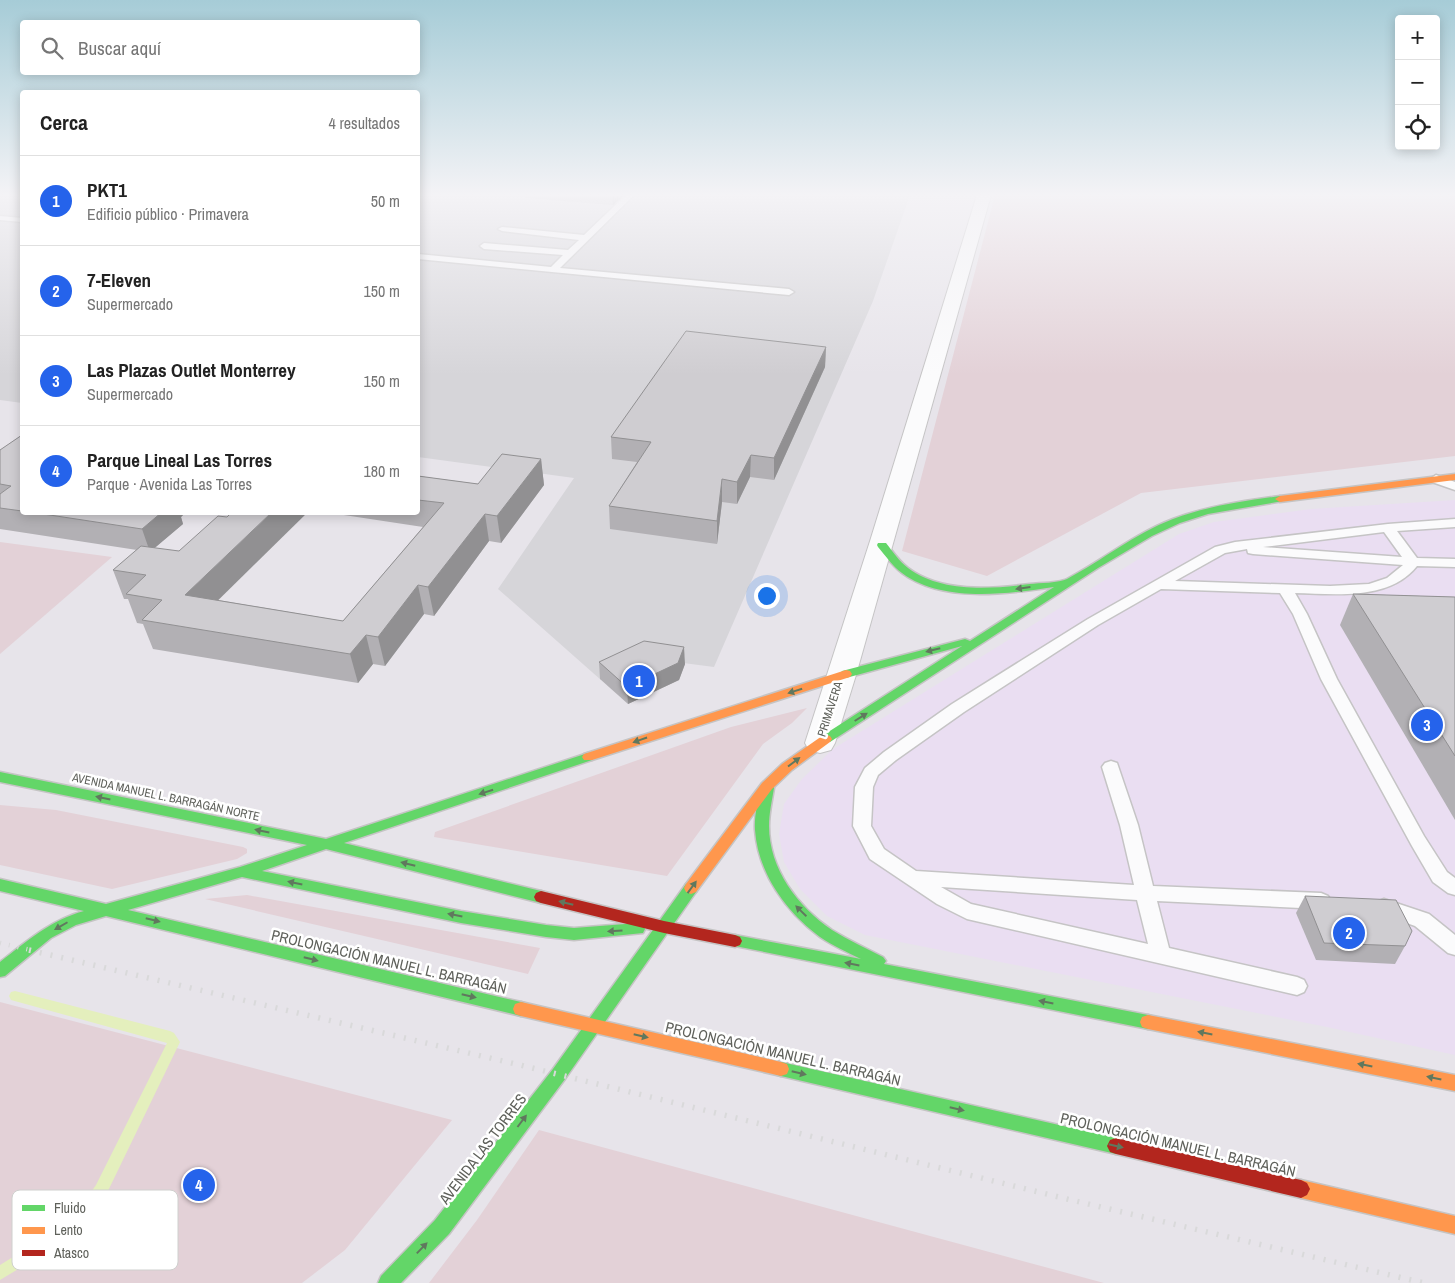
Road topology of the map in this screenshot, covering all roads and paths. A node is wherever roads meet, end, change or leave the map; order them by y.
1 (568, 255) edge
2 (966, 255) edge
3 (420, 257) edge
4 (553, 270) junction
5 (789, 292) dead end
6 (1455, 477) edge
7 (1436, 479) junction
8 (1455, 486) edge
9 (1455, 523) edge
10 (1388, 528) junction
11 (882, 544) junction
12 (1224, 548) junction
13 (1413, 562) junction
14 (1455, 563) edge
15 (1071, 581) junction
16 (1160, 585) junction
17 (1285, 589) junction
18 (981, 638) junction
19 (841, 676) junction
20 (820, 742) junction
21 (1111, 767) dead end
22 (0, 777) edge
23 (30, 783) junction
24 (0, 786) edge
25 (767, 786) junction
26 (327, 844) junction
27 (241, 872) junction
28 (914, 878) junction
29 (0, 885) edge
30 (1455, 888) edge
31 (1147, 893) junction
32 (1340, 902) edge
33 (1365, 903) edge
34 (106, 909) junction
35 (664, 927) junction
36 (1455, 947) edge
37 (1160, 954) junction
38 (0, 971) edge
39 (901, 974) junction
40 (1297, 986) dead end
41 (593, 1025) junction
42 (1455, 1083) edge
43 (1455, 1225) edge
44 (388, 1283) edge

1 - 4 lane
2 - 11 street, PRIMAVERA
3 - 4 lane
4 - 5 lane
6 - 7 street, AVENIDA LAS TORRES
7 - 8 lane
7 - 15 street, AVENIDA LAS TORRES
9 - 10 lane
10 - 12 lane
10 - 13 lane
15 -> 11 street
11 - 19 street, PRIMAVERA
12 - 13 lane
12 - 16 lane
13 - 14 lane
13 - 17 lane
15 - 18 street, AVENIDA LAS TORRES
16 - 17 lane
16 - 28 lane
17 - 30 lane
18 -> 19 street
20 -> 18 street, AVENIDA LAS TORRES
19 - 20 street, PRIMAVERA
19 -> 26 street
25 -> 20 street, AVENIDA LAS TORRES
21 - 31 lane
22 - 23 street, AVENIDA MANUEL L. BARRAGÁN NORTE
23 - 24 street
26 -> 23 street, AVENIDA MANUEL L. BARRAGÁN NORTE
35 -> 25 street, AVENIDA LAS TORRES
39 -> 25 street
26 - 27 street
35 -> 26 street
27 - 34 street
35 -> 27 street
28 - 31 lane
28 - 37 lane
29 - 34 street
31 - 32 lane
31 - 37 lane
33 - 36 lane
34 -> 38 street
34 -> 41 street, PROLONGACIÓN MANUEL L. BARRAGÁN
39 -> 35 street
35 - 41 street, AVENIDA LAS TORRES
37 - 40 lane
42 -> 39 street
41 -> 43 street, PROLONGACIÓN MANUEL L. BARRAGÁN
44 -> 41 street, AVENIDA LAS TORRES

